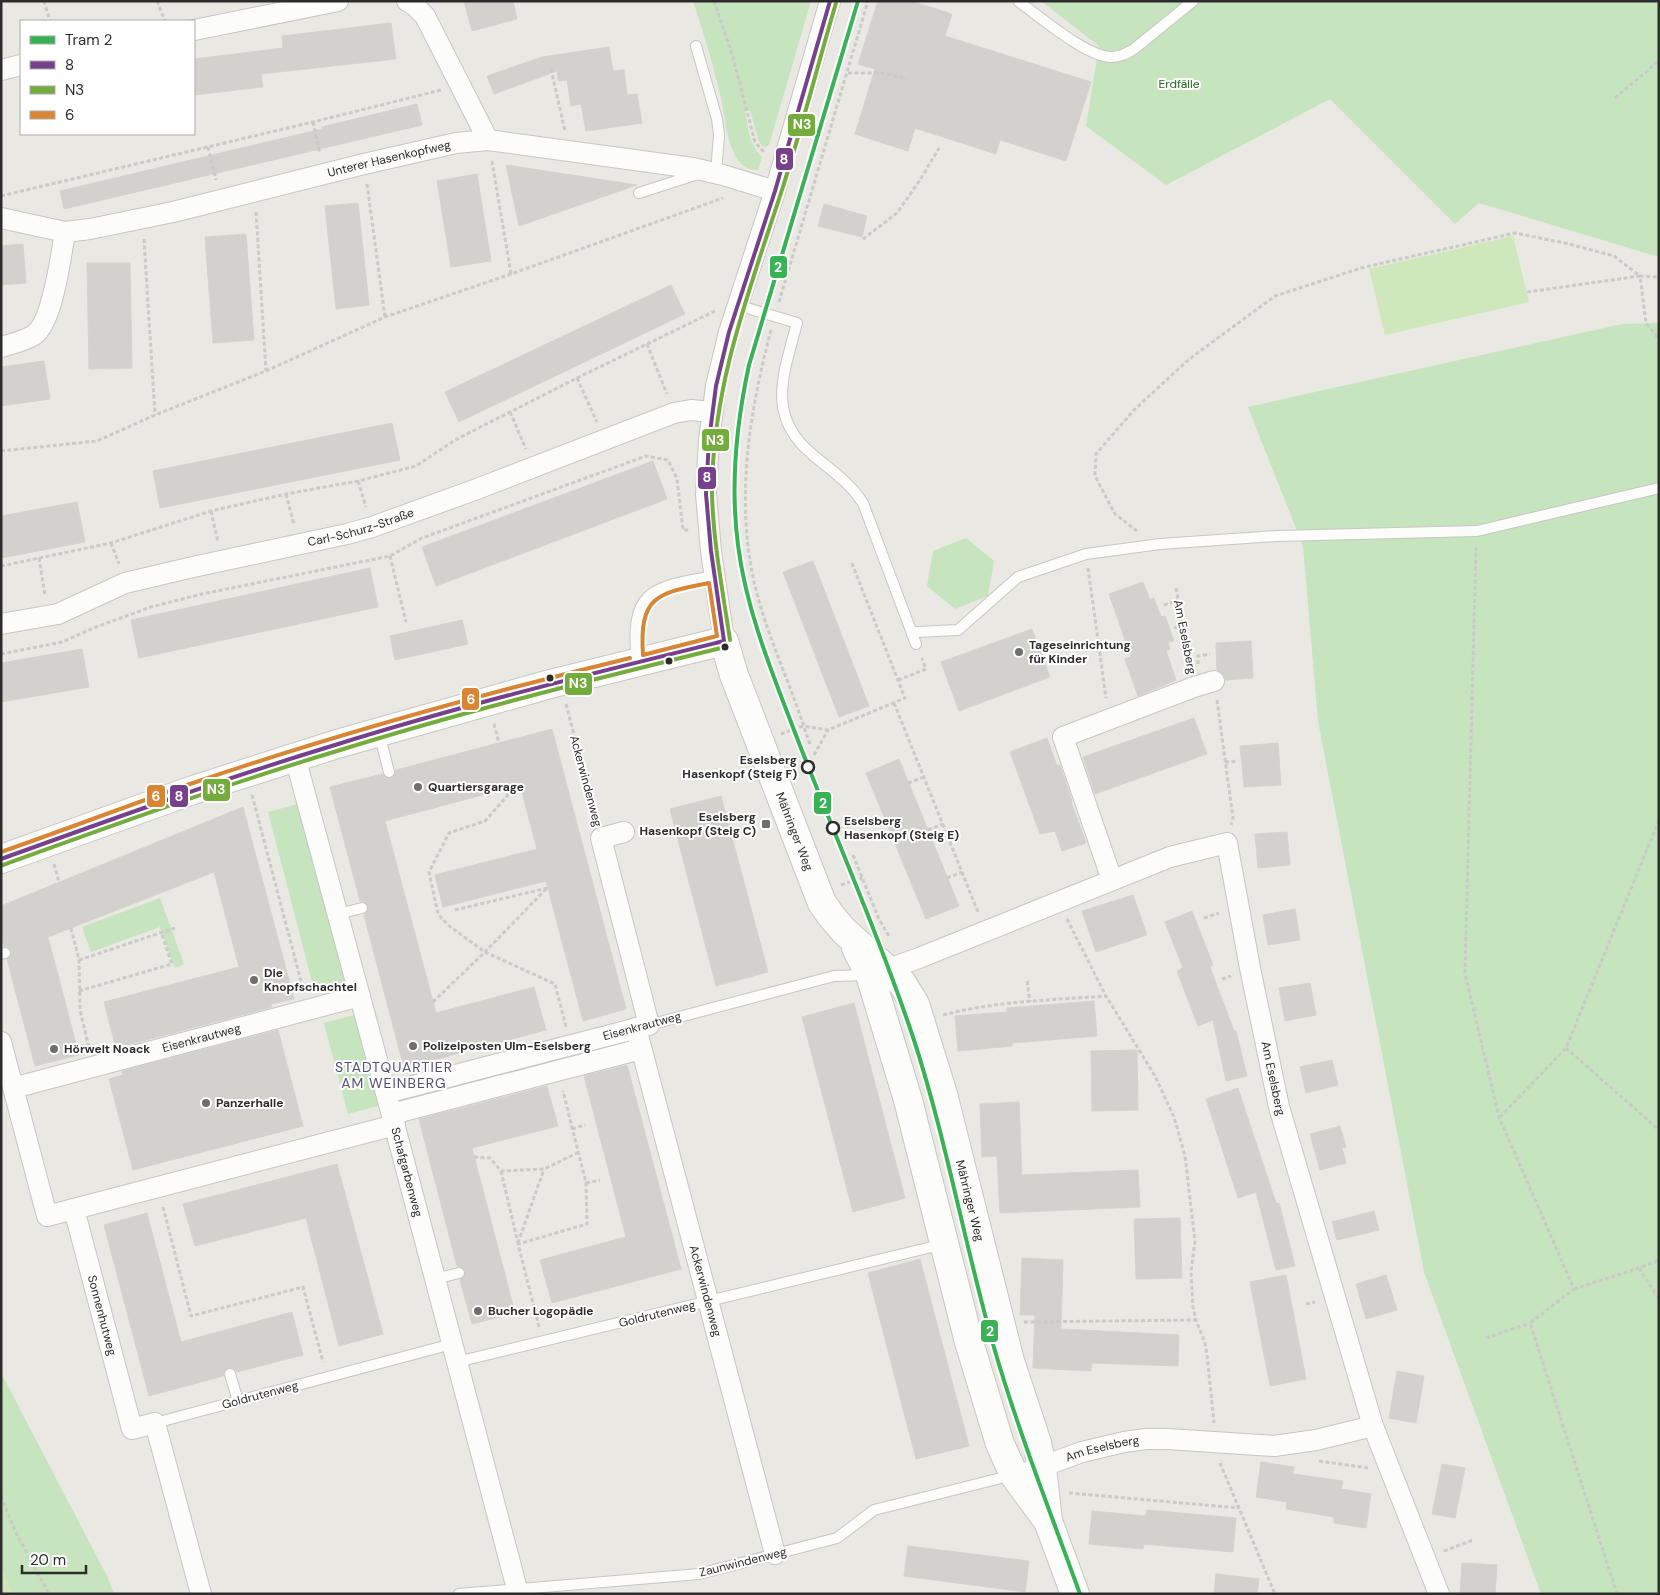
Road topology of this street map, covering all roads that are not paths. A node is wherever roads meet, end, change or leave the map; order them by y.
1 (338, 1) edge
2 (407, 1) edge
3 (830, 1) edge
4 (1018, 1) edge
5 (1193, 1) edge
6 (195, 30) edge
7 (696, 46) dead end
8 (20, 65) edge
9 (1, 70) edge
10 (488, 140) junction
11 (712, 172) junction
12 (775, 191) junction
13 (639, 194) dead end
14 (1, 218) edge
15 (66, 232) junction
16 (729, 307) junction
17 (1, 347) edge
18 (712, 412) junction
19 (1659, 488) edge
20 (714, 576) junction
21 (1, 624) edge
22 (912, 634) junction
23 (724, 640) junction
24 (916, 644) road end
25 (638, 662) junction
26 (1214, 681) road end
27 (378, 732) junction
28 (295, 757) junction
29 (389, 772) dead end
30 (624, 832) dead end
31 (1, 859) edge
32 (1112, 880) junction
33 (362, 908) dead end
34 (338, 914) junction
35 (889, 969) junction
36 (360, 996) junction
37 (642, 1026) junction
38 (1, 1042) edge
39 (641, 1049) junction
40 (13, 1088) junction
41 (386, 1094) junction
42 (393, 1120) junction
43 (74, 1209) junction
44 (945, 1244) junction
45 (459, 1273) dead end
46 (435, 1279) junction
47 (709, 1302) junction
48 (455, 1353) junction
49 (230, 1374) dead end
50 (238, 1401) junction
51 (155, 1423) junction
52 (1373, 1426) junction
53 (1042, 1467) junction
54 (1014, 1475) junction
55 (1048, 1521) junction
56 (775, 1554) junction
57 (517, 1589) junction
58 (200, 1594) edge
59 (459, 1594) edge
60 (1075, 1594) edge
61 (1439, 1594) edge

1 - 6 street
2 - 10 street
3 - 12 street, Mähringer Weg
4 - 5 lane
7 - 11 lane
8 - 9 street
10 - 11 street, Unterer Hasenkopfweg
10 - 15 street, Unterer Hasenkopfweg
11 - 12 street, Unterer Hasenkopfweg
11 - 13 lane
12 - 16 street, Mähringer Weg
14 - 15 street, Unterer Hasenkopfweg
15 - 17 street
16 - 18 street, Mähringer Weg
16 - 22 lane
18 - 20 street, Mähringer Weg
18 - 21 street, Carl-Schurz-Straße
19 - 22 lane
20 - 23 street, Mähringer Weg
20 - 25 lane
22 - 24 lane
23 - 25 street
23 - 35 street, Mähringer Weg
25 - 27 street
26 - 32 street, Am Eselsberg
27 - 28 street
27 - 29 lane
28 - 31 street
28 - 34 street, Schafgarbenweg
30 - 37 street, Ackerwindenweg
32 - 35 street
32 - 52 street, Am Eselsberg
33 - 34 lane
34 - 36 street, Schafgarbenweg
35 - 37 lane, Eisenkrautweg
35 - 44 street, Mähringer Weg
35 - 53 street, Mähringer Weg
36 - 40 street, Eisenkrautweg
36 - 41 street, Schafgarbenweg
37 - 39 street, Ackerwindenweg
37 - 41 street, Eisenkrautweg
38 - 40 street
39 - 42 street, Eisenkrautweg
39 - 47 street, Ackerwindenweg
40 - 43 street
41 - 42 street, Schafgarbenweg
42 - 43 street, Eisenkrautweg
42 - 46 street, Schafgarbenweg
43 - 51 street, Sonnenhutweg
44 - 47 lane, Goldrutenweg
44 - 54 street, Mähringer Weg
45 - 46 lane
46 - 48 street, Schafgarbenweg
47 - 48 lane, Goldrutenweg
47 - 56 street, Ackerwindenweg
48 - 50 lane, Goldrutenweg
48 - 57 street, Schafgarbenweg
49 - 50 lane
50 - 51 lane, Goldrutenweg
51 - 58 street
52 - 53 street, Am Eselsberg
52 - 61 street, Am Eselsberg
53 - 54 street
53 - 55 street, Mähringer Weg
54 - 55 street, Mähringer Weg
54 - 56 lane, Zaunwindenweg
55 - 60 street, Mähringer Weg
56 - 57 lane, Zaunwindenweg
57 - 59 lane, Zaunwindenweg

